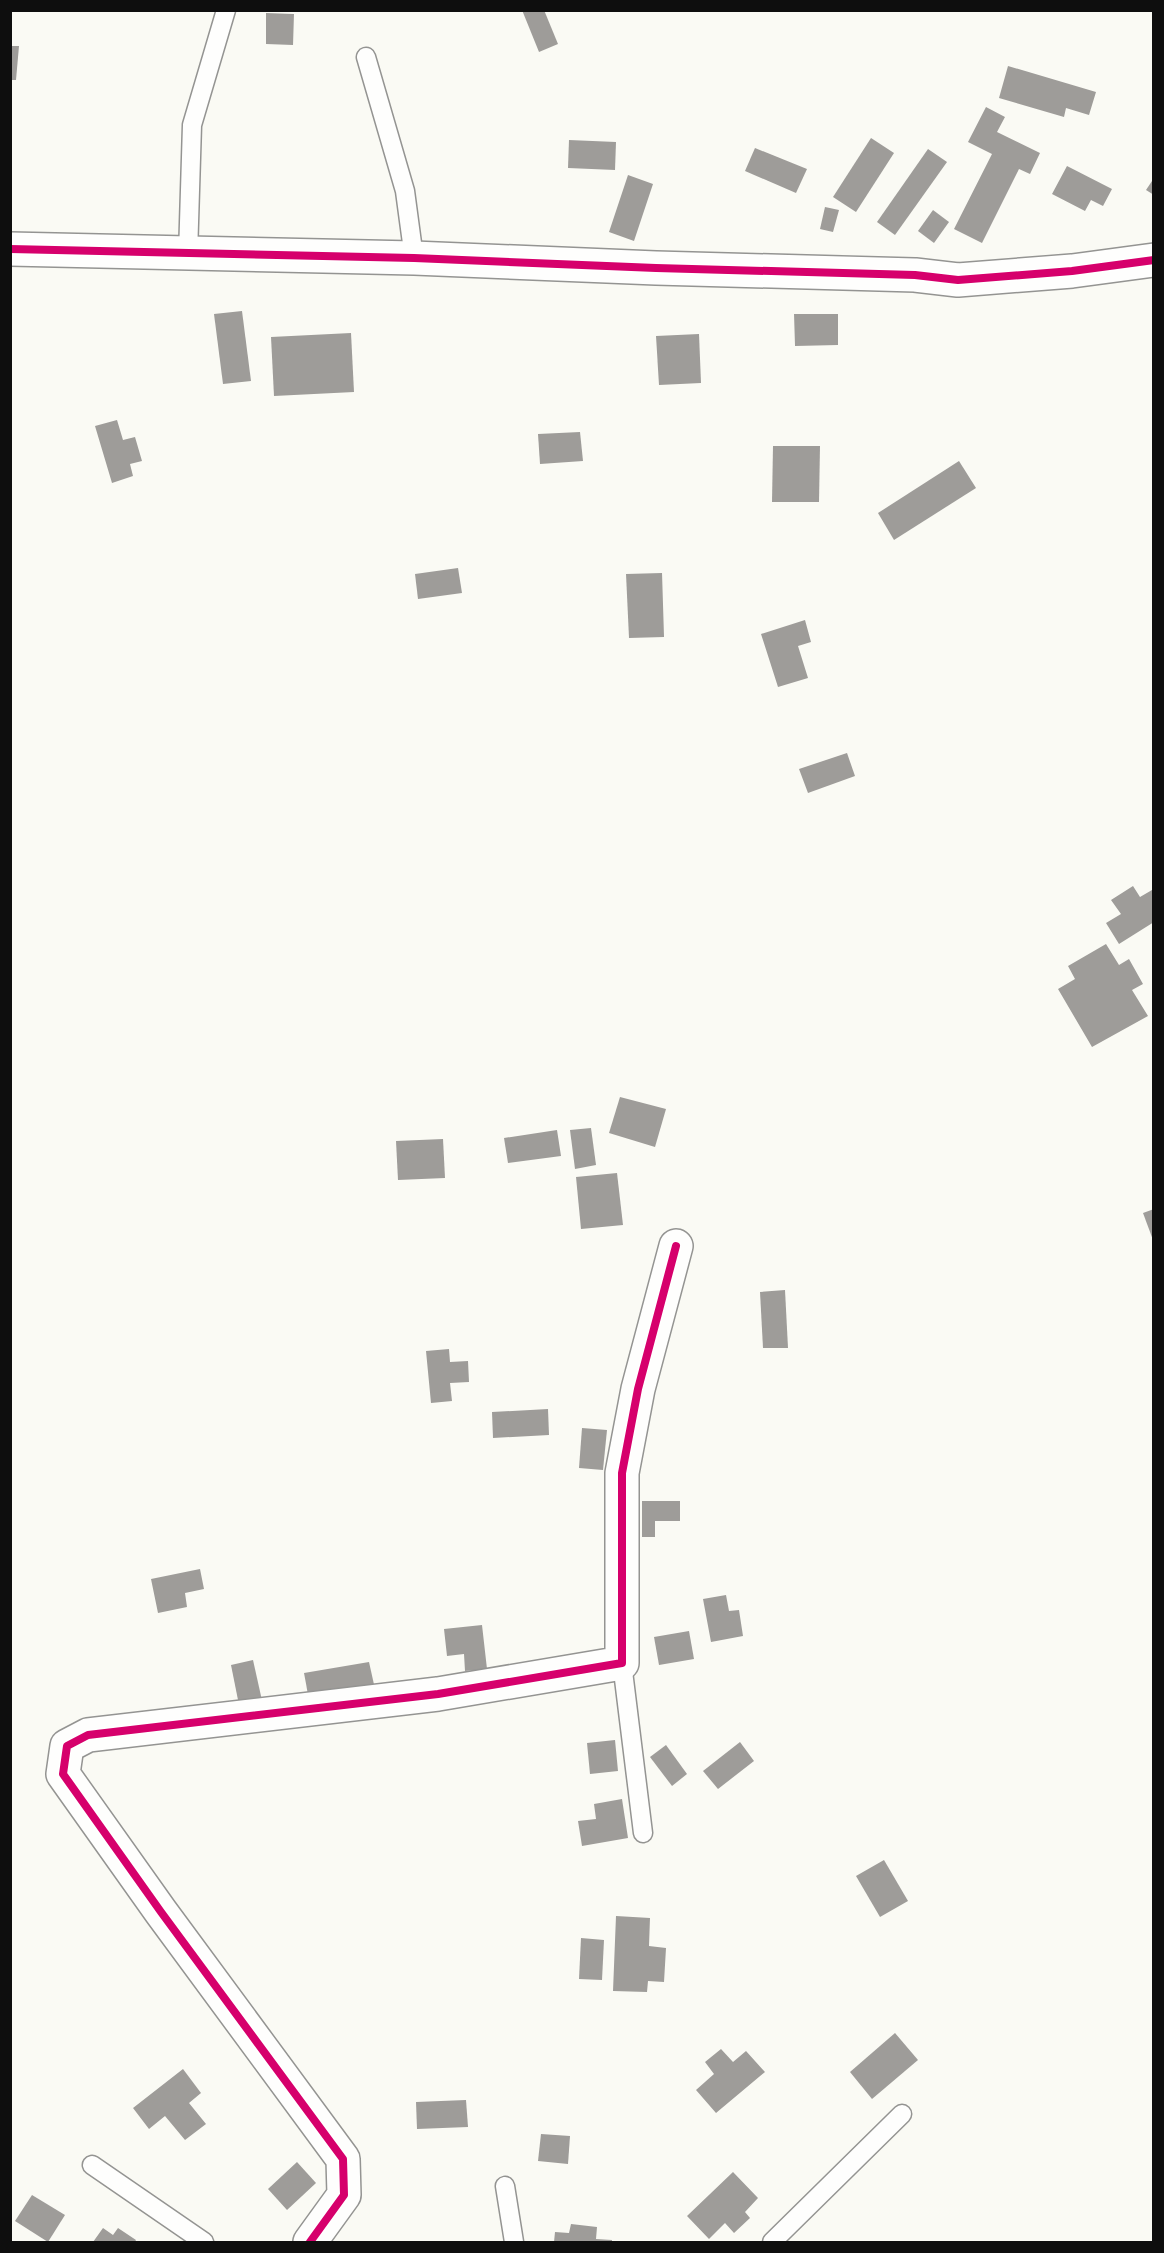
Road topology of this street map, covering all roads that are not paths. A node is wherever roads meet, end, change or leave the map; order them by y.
1 (226, 10) edge
2 (366, 57) dead end
3 (10, 249) edge
4 (188, 255) junction
5 (414, 258) junction
6 (1154, 260) edge
7 (676, 1246) dead end
8 (622, 1663) junction
9 (643, 1833) dead end
10 (902, 2114) dead end
11 (92, 2165) dead end
12 (505, 2186) dead end
13 (204, 2242) edge
14 (310, 2242) edge
15 (514, 2242) edge
16 (772, 2242) edge

1 - 4 lane
2 - 5 lane
3 - 4 street
4 - 5 street
5 - 6 street
7 - 8 street
8 - 9 lane
8 - 14 street
10 - 16 lane
11 - 13 lane
12 - 15 lane

